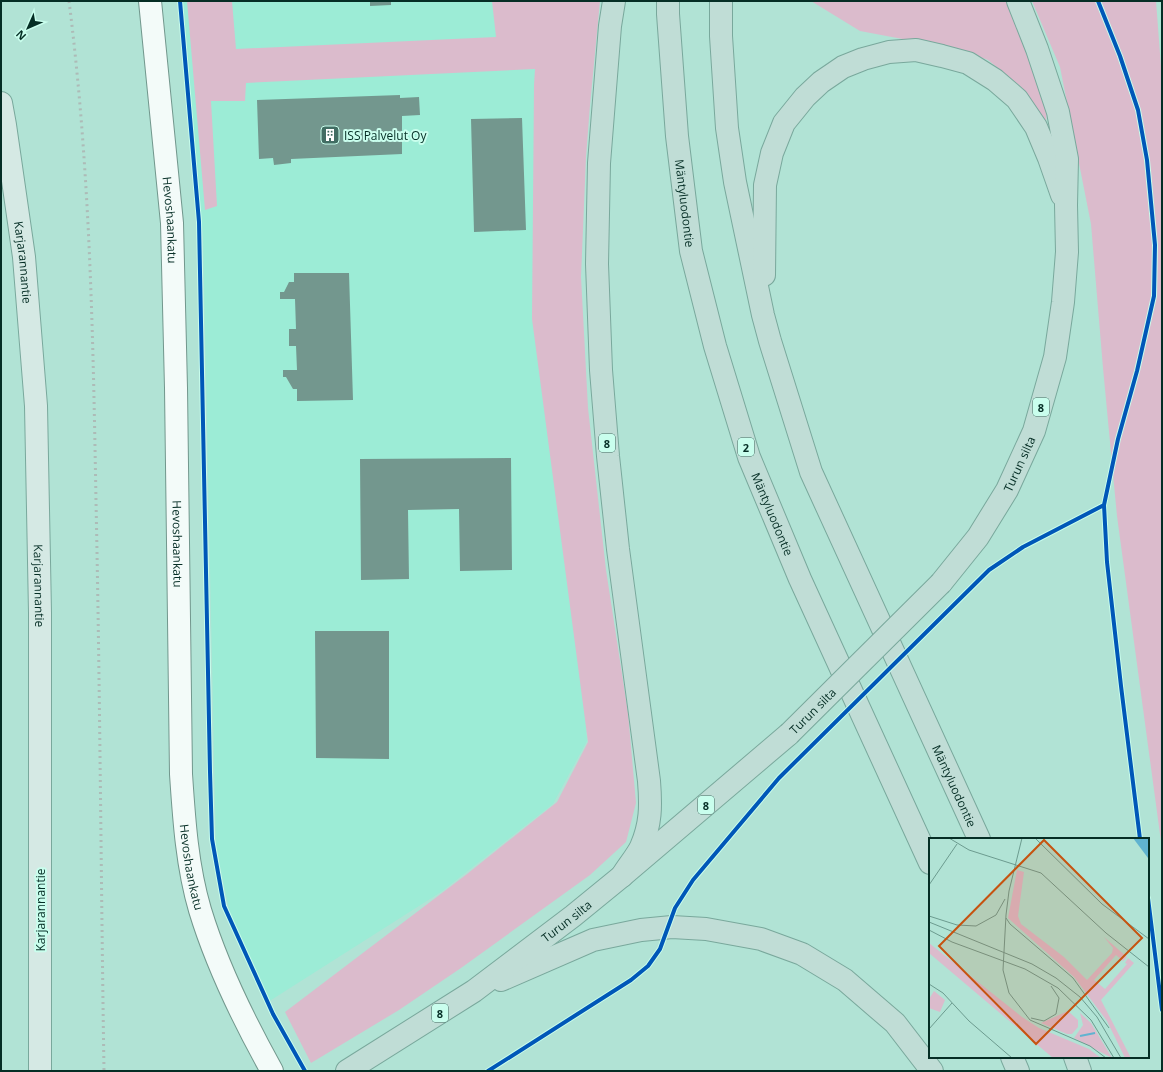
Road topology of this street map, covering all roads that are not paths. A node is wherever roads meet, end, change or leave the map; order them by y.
1 (150, 1) edge
2 (614, 1) edge
3 (668, 1) edge
4 (721, 1) edge
5 (1018, 1) edge
6 (1, 103) edge
7 (1066, 205) junction
8 (763, 315) junction
9 (979, 838) edge
10 (929, 861) edge
11 (622, 876) junction
12 (474, 991) junction
13 (1012, 1058) edge
14 (1075, 1058) edge
15 (40, 1071) edge
16 (272, 1071) edge
17 (347, 1071) edge
18 (932, 1071) edge
19 (1018, 1071) edge
20 (1080, 1071) edge

1 - 16 street, Hevoshaankatu
2 - 11 highway, 8
3 - 10 highway, Mäntyluodontie / 2
4 - 8 highway, Mäntyluodontie
5 - 7 highway, 8
6 - 15 main road, Karjarannantie
7 - 8 highway
7 - 11 highway, Turun silta / 8, bridge
8 - 9 highway, Mäntyluodontie
11 - 12 highway, Turun silta / 8
12 - 17 highway, Turun silta / 8
12 - 18 highway
13 - 19 highway
14 - 20 highway

